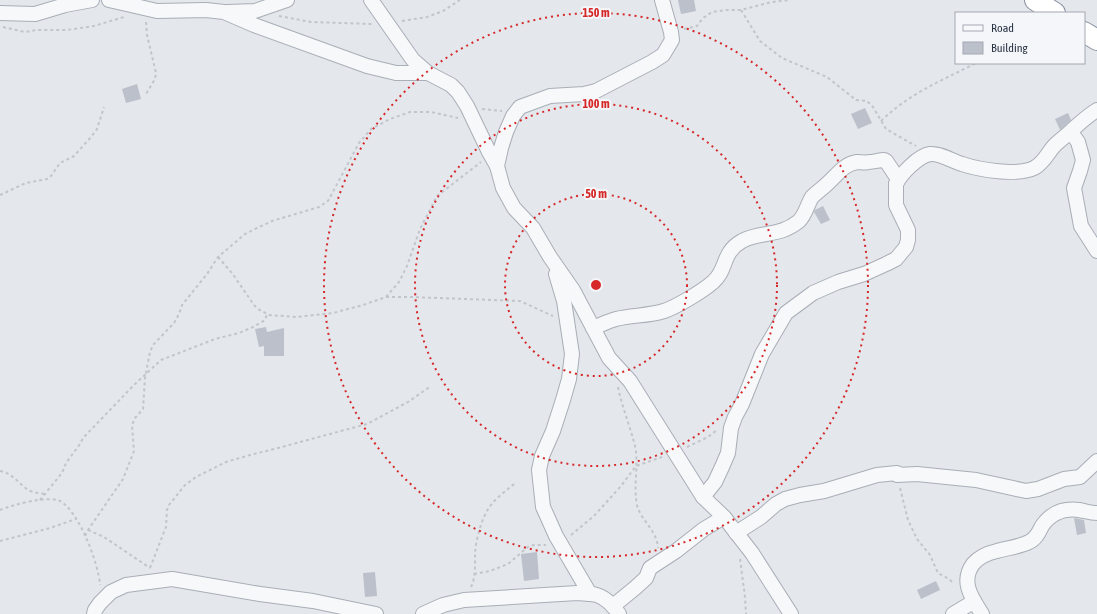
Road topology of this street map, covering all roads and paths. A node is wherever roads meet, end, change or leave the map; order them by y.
1 (92, 0) edge
2 (109, 0) edge
3 (287, 0) edge
4 (371, 0) edge
5 (460, 0) edge
6 (662, 0) edge
7 (789, 0) edge
8 (1035, 0) edge
9 (740, 10) junction
10 (157, 11) junction
11 (255, 11) junction
12 (224, 12) junction
13 (1053, 12) edge
14 (0, 13) edge
15 (127, 16) dead end
16 (388, 24) junction
17 (0, 26) edge
18 (671, 32) junction
19 (1085, 33) edge
20 (1097, 40) edge
21 (974, 64) edge
22 (428, 73) junction
23 (146, 94) dead end
24 (467, 106) junction
25 (104, 107) dead end
26 (1097, 110) edge
27 (513, 116) junction
28 (881, 121) junction
29 (475, 122) junction
30 (1071, 132) junction
31 (489, 152) junction
32 (930, 154) junction
33 (497, 166) junction
34 (896, 184) junction
35 (0, 195) edge
36 (1097, 251) edge
37 (218, 257) junction
38 (550, 257) junction
39 (386, 297) junction
40 (267, 314) junction
41 (568, 322) junction
42 (593, 328) junction
43 (145, 376) junction
44 (617, 381) dead end
45 (431, 386) dead end
46 (735, 417) junction
47 (676, 453) junction
48 (1097, 461) edge
49 (636, 466) junction
50 (0, 470) edge
51 (897, 475) junction
52 (514, 484) dead end
53 (46, 494) junction
54 (703, 497) junction
55 (40, 500) junction
56 (0, 510) edge
57 (1097, 513) edge
58 (724, 517) junction
59 (76, 519) junction
60 (88, 530) junction
61 (571, 535) dead end
62 (85, 536) junction
63 (738, 536) junction
64 (0, 541) edge
65 (551, 544) dead end
66 (150, 568) junction
67 (650, 568) junction
68 (474, 574) junction
69 (172, 579) junction
70 (956, 586) dead end
71 (590, 594) junction
72 (464, 600) junction
73 (97, 608) edge
74 (979, 608) edge
75 (616, 610) edge
76 (376, 614) edge
77 (423, 614) edge
78 (746, 614) edge
79 (790, 614) edge
80 (953, 614) edge

1 - 14 street
2 - 10 street
3 - 11 street
4 - 16 street
5 - 16 path
6 - 18 street
7 - 9 path
8 - 13 highway
9 - 18 path
9 - 28 path
10 - 12 street
10 - 23 path
11 - 12 street
11 - 16 path
12 - 22 street
15 - 17 path
16 - 22 street
18 - 27 street
19 - 20 highway
21 - 28 path
22 - 24 street
24 - 27 path
24 - 29 street
25 - 35 path
26 - 30 street
27 - 33 street
28 - 32 path
29 - 31 street
29 - 37 path
30 - 32 street
30 - 36 street
31 - 33 street
31 - 39 path
32 - 34 street
33 - 38 street
34 - 42 street
34 - 46 street
37 - 40 path
37 - 43 path
38 - 41 street
38 - 42 street
39 - 40 path
39 - 41 path
40 - 43 path
41 - 71 street
42 - 47 street
43 - 53 path
43 - 60 path
44 - 49 path
45 - 66 path
46 - 47 path
46 - 54 street
47 - 49 path
47 - 54 street
48 - 51 street
49 - 61 path
49 - 67 path
50 - 53 path
51 - 63 street
51 - 70 path
52 - 68 path
53 - 55 path
54 - 58 street
55 - 56 path
55 - 59 path
57 - 74 street
58 - 63 street
58 - 67 street
59 - 62 path
59 - 64 path
60 - 62 path
60 - 66 path
62 - 73 path
63 - 78 path
63 - 79 street
65 - 68 path
66 - 69 path
67 - 75 street
68 - 72 path
69 - 73 street
69 - 76 street
71 - 72 street
71 - 75 street
72 - 77 street
74 - 80 street

